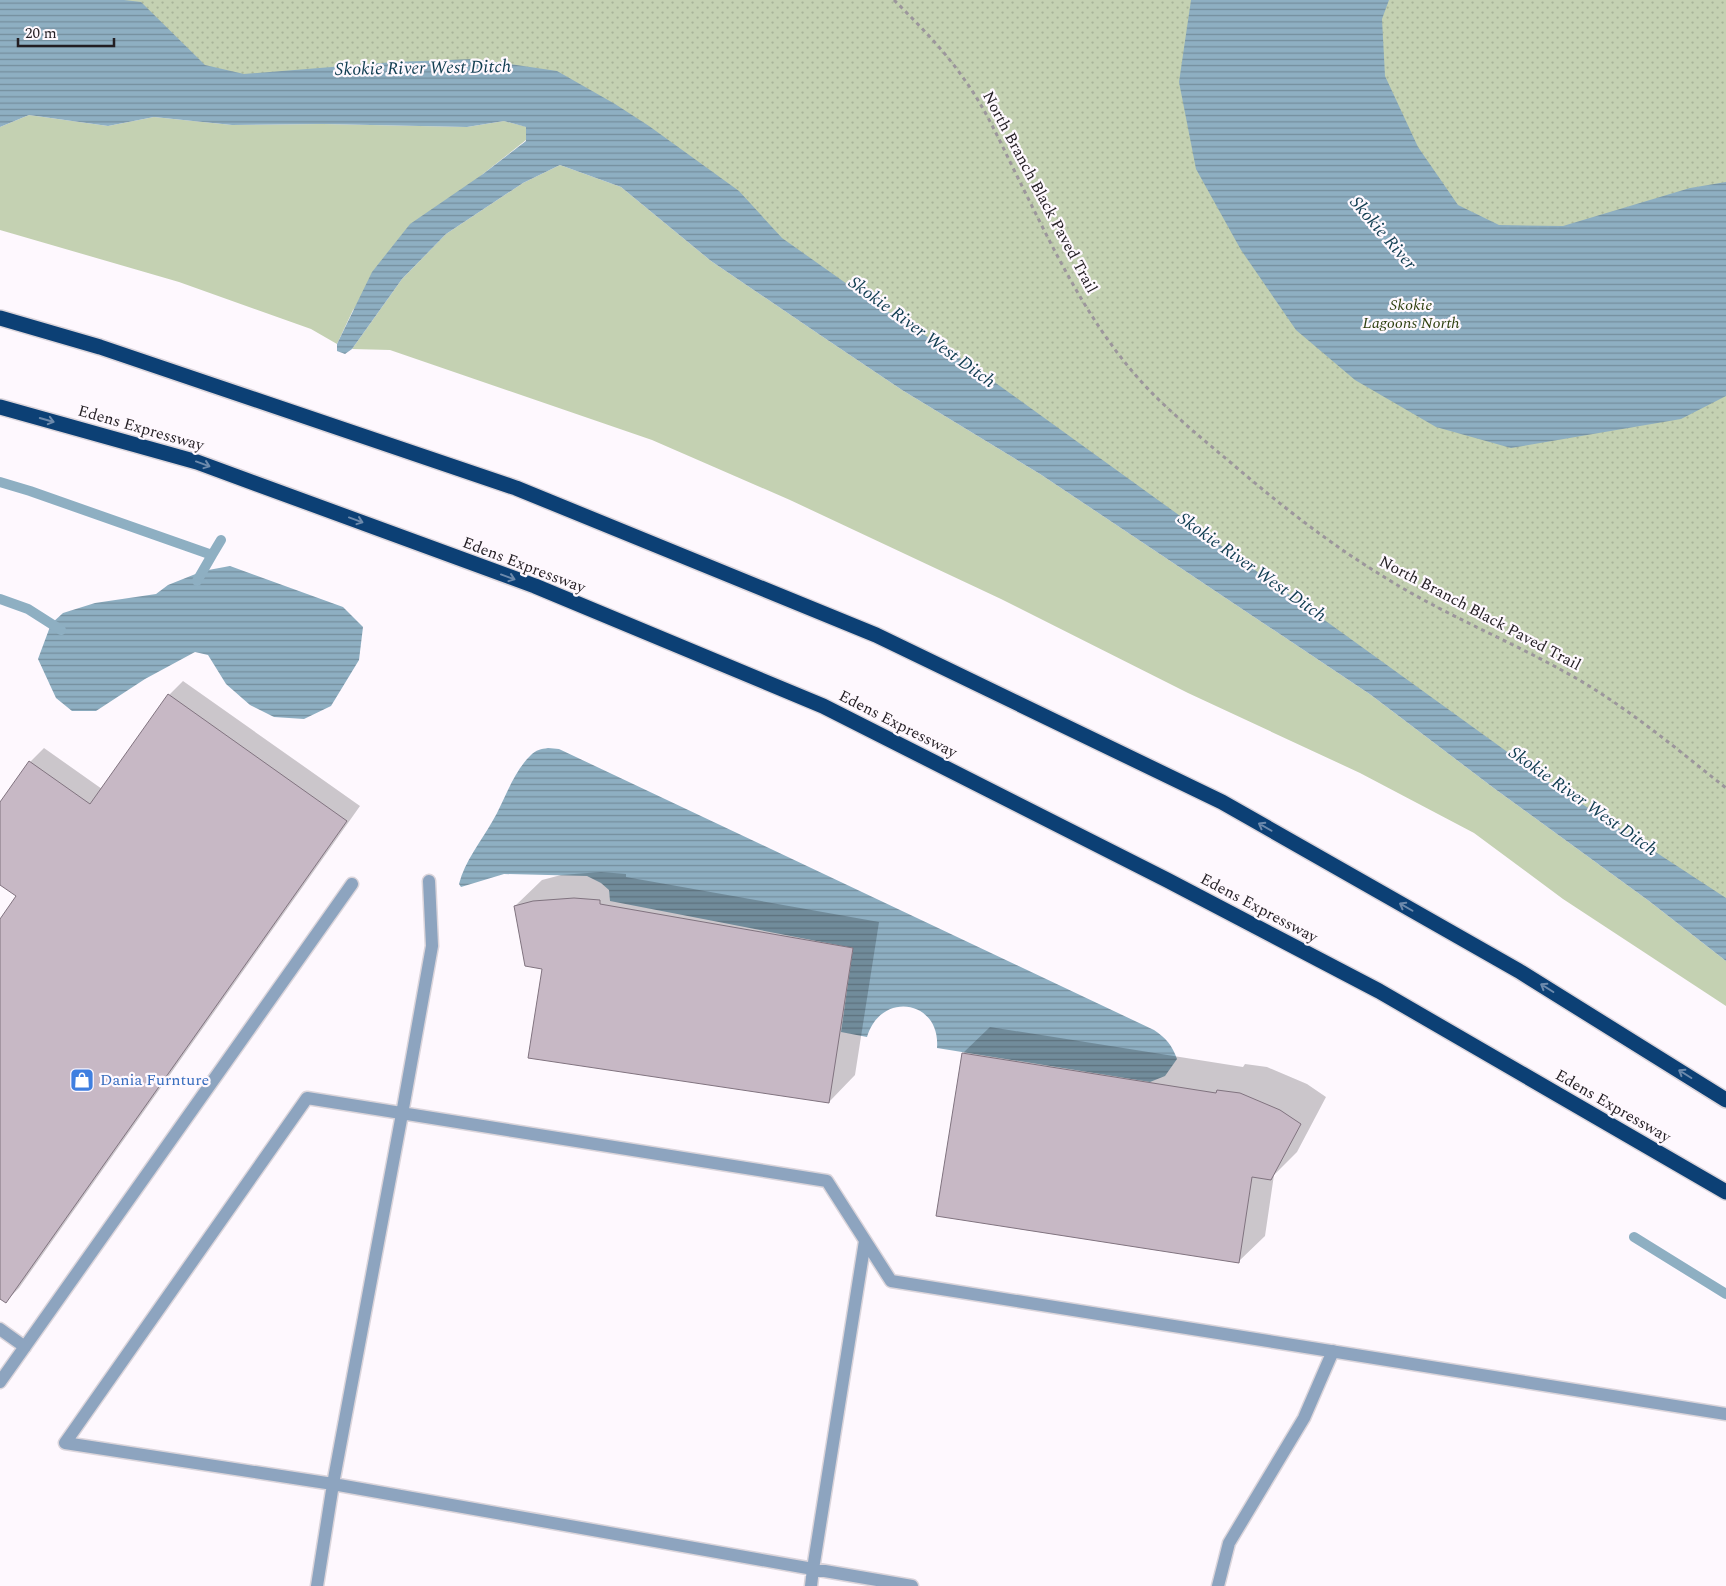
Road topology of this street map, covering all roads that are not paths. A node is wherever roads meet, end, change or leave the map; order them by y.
1 (0, 318) edge
2 (0, 407) edge
3 (429, 881) dead end
4 (352, 884) dead end
5 (1726, 1100) edge
6 (402, 1114) junction
7 (1726, 1192) edge
8 (866, 1242) junction
9 (0, 1329) edge
10 (24, 1346) junction
11 (1333, 1351) junction
12 (0, 1382) edge
13 (1726, 1414) edge
14 (333, 1484) junction
15 (814, 1569) junction
16 (317, 1586) edge
17 (811, 1586) edge
18 (912, 1586) edge
19 (1218, 1586) edge

5 -> 1 highway
2 -> 7 highway, Edens Expressway
3 - 6 lane
4 - 10 lane
6 - 8 lane
6 - 14 lane
6 - 14 lane
8 - 11 lane
8 - 15 lane
9 - 10 lane
10 - 12 lane
11 - 13 lane
11 - 19 lane
14 - 15 lane
14 - 16 lane
15 - 17 lane
15 - 18 lane

